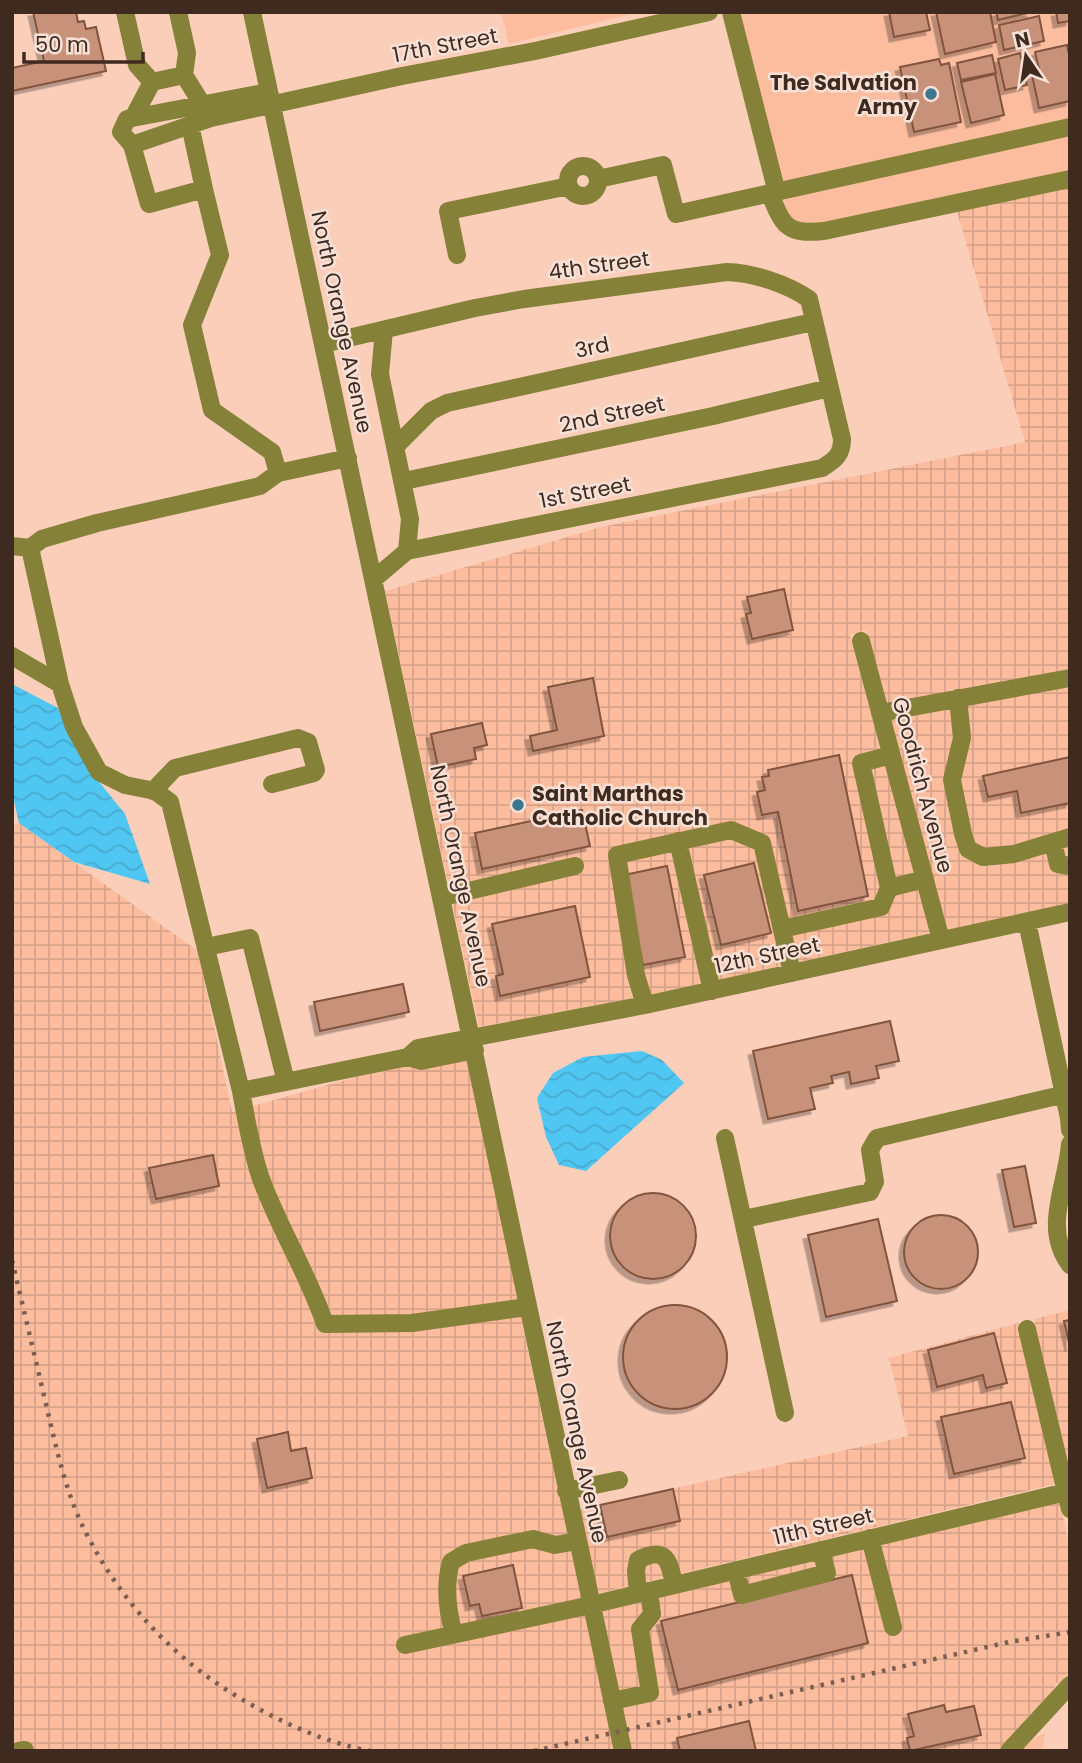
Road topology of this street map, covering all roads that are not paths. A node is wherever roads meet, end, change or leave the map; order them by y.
1 (125, 12) edge
2 (178, 12) edge
3 (252, 12) edge
4 (709, 12) edge
5 (731, 12) edge
6 (682, 15) edge
7 (184, 75) junction
8 (152, 82) junction
9 (271, 99) junction
10 (202, 104) junction
11 (133, 118) junction
12 (190, 125) junction
13 (1070, 127) edge
14 (132, 145) junction
15 (1070, 179) edge
16 (204, 190) junction
17 (773, 193) junction
18 (457, 255) dead end
19 (813, 322) junction
20 (384, 330) junction
21 (323, 344) junction
22 (829, 388) junction
23 (396, 446) junction
24 (348, 458) junction
25 (837, 458) joint
26 (278, 473) junction
27 (404, 481) junction
28 (21, 547) edge
29 (407, 551) junction
30 (374, 579) junction
31 (861, 641) dead end
32 (12, 656) edge
33 (1070, 678) edge
34 (60, 684) junction
35 (958, 698) junction
36 (880, 713) junction
37 (891, 755) junction
38 (272, 784) dead end
39 (153, 791) junction
40 (1062, 839) edge
41 (678, 841) junction
42 (575, 866) dead end
43 (1070, 866) edge
44 (925, 879) junction
45 (889, 888) junction
46 (443, 897) junction
47 (1070, 912) edge
48 (1027, 922) junction
49 (782, 929) junction
50 (941, 940) junction
51 (206, 947) junction
52 (792, 973) junction
53 (712, 991) junction
54 (645, 1005) junction
55 (474, 1044) junction
56 (286, 1082) junction
57 (241, 1091) junction
58 (1067, 1094) edge
59 (1070, 1130) edge
60 (725, 1138) dead end
61 (1070, 1144) edge
62 (744, 1219) junction
63 (1070, 1265) edge
64 (527, 1307) junction
65 (1027, 1329) dead end
66 (785, 1413) dead end
67 (619, 1480) dead end
68 (566, 1491) junction
69 (1068, 1500) edge
70 (870, 1538) junction
71 (577, 1541) junction
72 (821, 1550) junction
73 (776, 1560) junction
74 (736, 1570) junction
75 (674, 1584) junction
76 (780, 1586) junction
77 (643, 1592) junction
78 (591, 1605) junction
79 (894, 1627) dead end
80 (453, 1634) junction
81 (405, 1645) dead end
82 (1067, 1693) edge
83 (612, 1701) junction
84 (623, 1751) edge
85 (1009, 1751) edge

1 - 8 street
2 - 7 street
3 - 9 street, North Orange Avenue
4 - 6 street, 17th Street
5 - 17 street
6 - 9 street, 17th Street
7 - 8 street
7 - 10 street
8 - 11 street
9 - 10 street
9 - 12 street
9 - 21 street, North Orange Avenue
10 - 11 street
11 - 14 street
12 - 14 street
12 - 16 street
13 - 17 street
14 - 16 street
15 - 17 street
16 - 26 street
17 - 18 street
19 - 20 street, 4th Street
19 - 22 street, 4th Street
19 - 23 street, 3rd
20 - 21 street, 4th Street
20 - 23 street
21 - 24 street, North Orange Avenue
22 - 25 street, 4th Street
22 - 27 street, 2nd Street
23 - 27 street
24 - 26 street
24 - 30 street, North Orange Avenue
25 - 29 street, 1st Street
26 - 28 street
27 - 29 street
28 - 34 street
29 - 30 street
30 - 46 street, North Orange Avenue
31 - 36 street, Goodrich Avenue
32 - 34 street
33 - 35 street
34 - 39 street
35 - 36 street
35 - 40 street
36 - 37 street, Goodrich Avenue
37 - 44 street, Goodrich Avenue
37 - 45 street
38 - 39 street
39 - 51 street
40 - 43 street
41 - 49 street
41 - 53 street
41 - 54 street
42 - 46 street
44 - 45 street
44 - 50 street, Goodrich Avenue
45 - 49 street
46 - 55 street, North Orange Avenue
47 - 48 street, 12th Street
48 - 50 street, 12th Street
48 - 58 street
49 - 52 street
50 - 52 street, 12th Street
51 - 56 street
51 - 57 street
52 - 53 street, 12th Street
53 - 54 street, 12th Street
54 - 55 street, 12th Street
55 - 56 street, 12th Street
55 - 64 street, North Orange Avenue
56 - 57 street, 12th Street
57 - 64 street
58 - 59 street
58 - 62 street
60 - 62 street
61 - 63 street
62 - 66 street
64 - 68 street, North Orange Avenue
65 - 69 street
67 - 68 street
68 - 71 street, North Orange Avenue
69 - 70 street, 11th Street
70 - 72 street, 11th Street
70 - 79 street
71 - 78 street, North Orange Avenue
71 - 80 street
72 - 73 street, 11th Street
72 - 76 street
73 - 74 street, 11th Street
73 - 76 street
74 - 75 street, 11th Street
74 - 76 street
75 - 77 street, 11th Street
75 - 77 street
77 - 78 street, 11th Street
77 - 83 street
78 - 80 street, 11th Street
78 - 83 street, North Orange Avenue
80 - 81 street, 11th Street
82 - 85 street
83 - 84 street, North Orange Avenue

